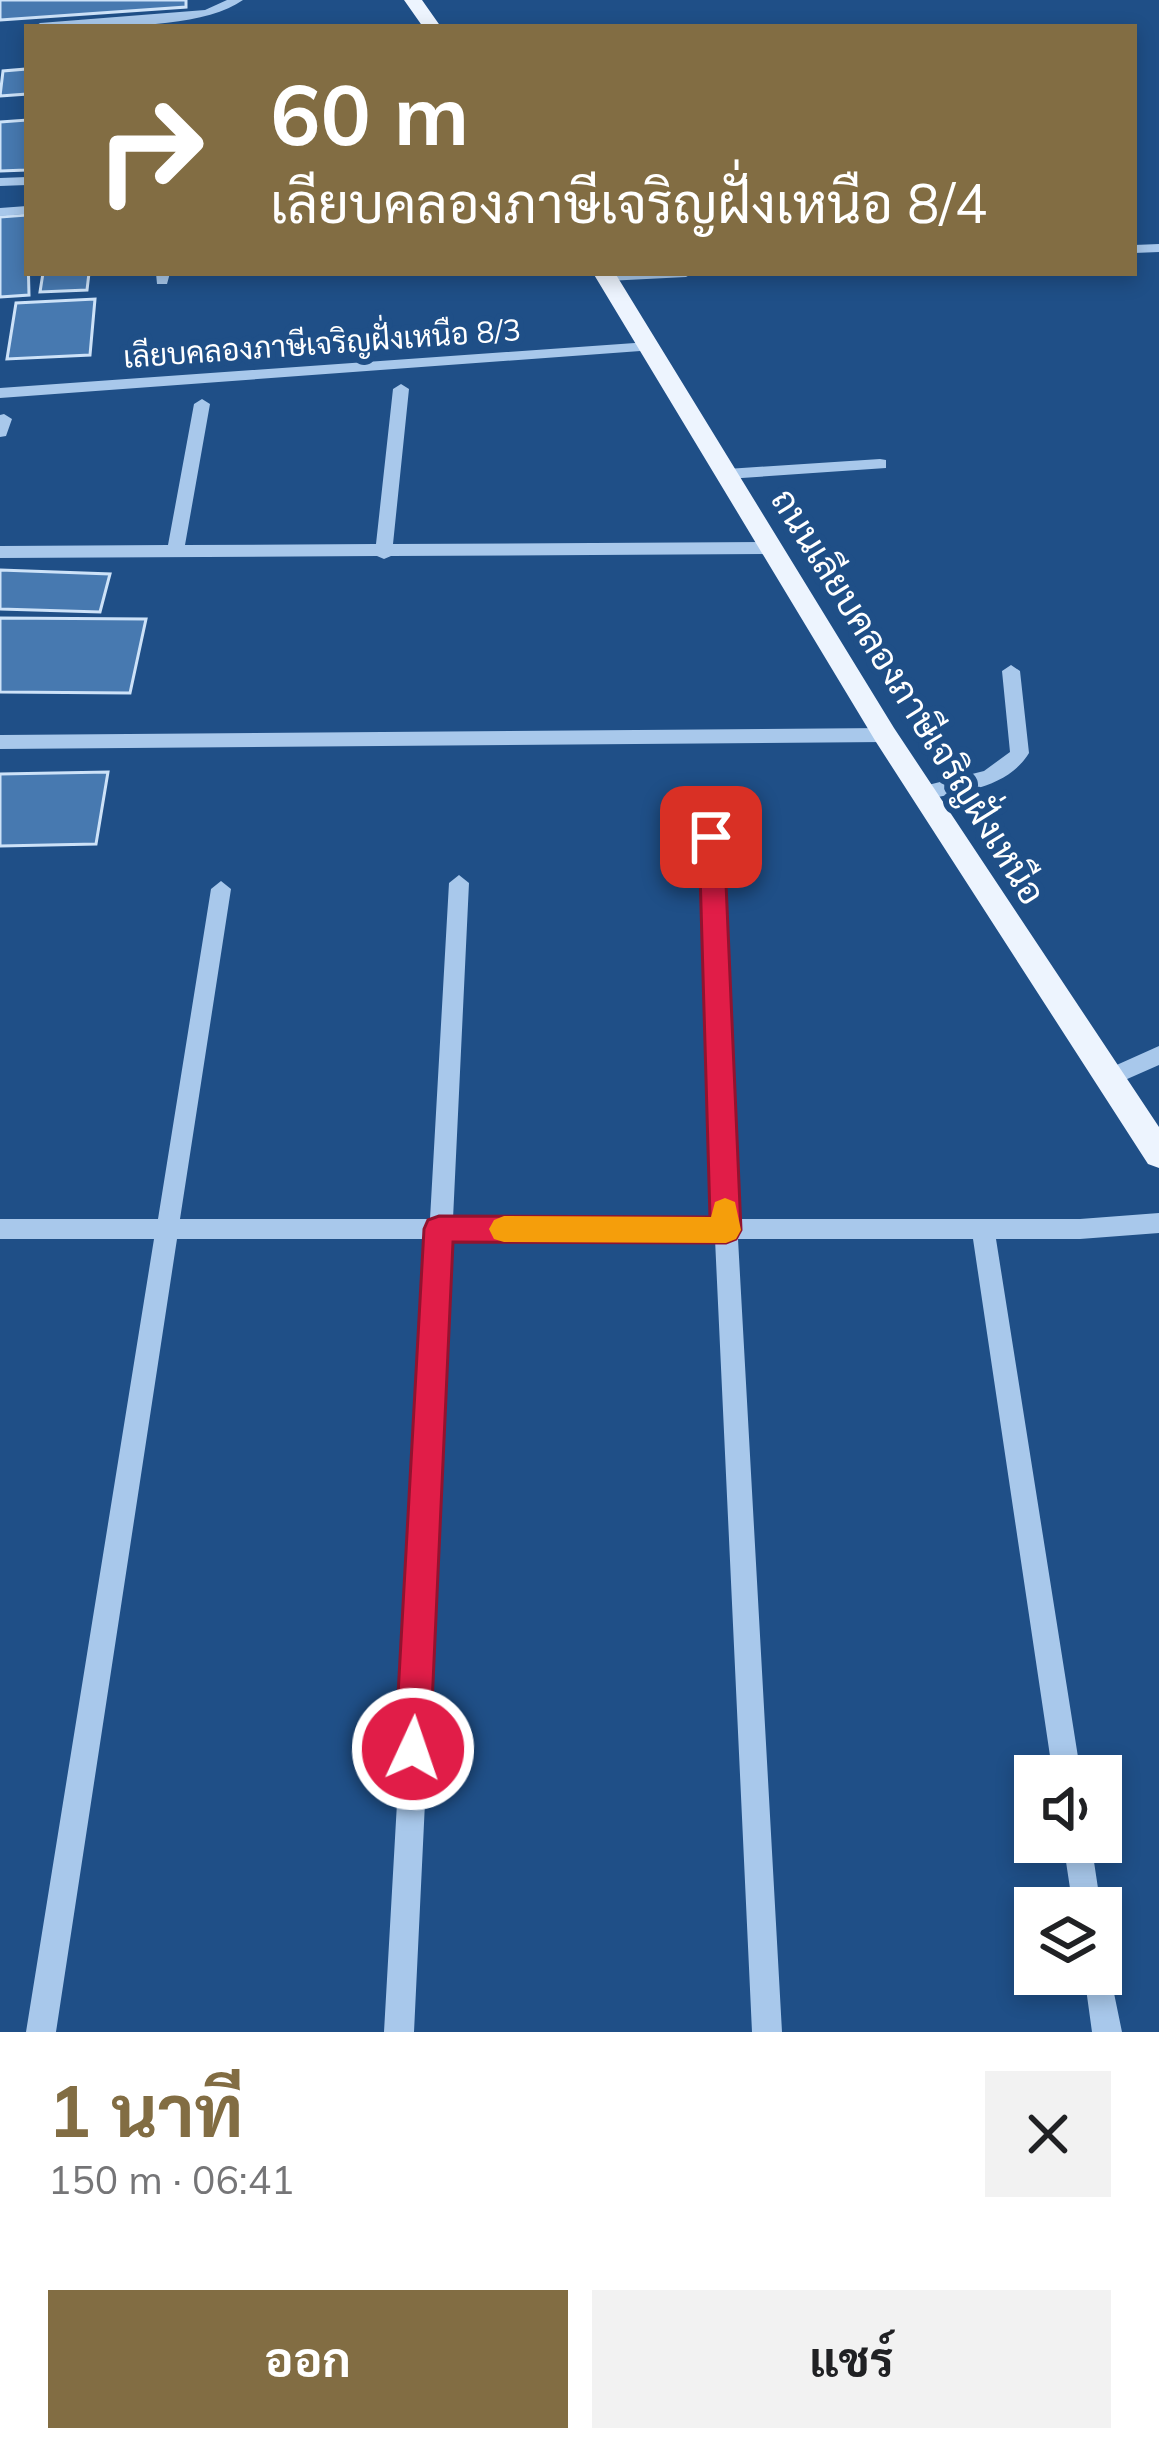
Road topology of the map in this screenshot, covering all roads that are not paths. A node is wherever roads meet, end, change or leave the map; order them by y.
1 (237, 0) edge
2 (79, 24) edge
3 (606, 276) edge
4 (649, 347) junction
5 (401, 389) dead end
6 (0, 393) edge
7 (202, 404) dead end
8 (880, 464) dead end
9 (727, 474) junction
10 (773, 548) junction
11 (0, 552) edge
12 (175, 553) junction
13 (384, 553) junction
14 (1011, 671) dead end
15 (885, 734) junction
16 (0, 742) edge
17 (923, 793) junction
18 (711, 837) dead end
19 (459, 883) dead end
20 (220, 889) dead end
21 (1159, 1055) edge
22 (1109, 1078) junction
23 (1159, 1154) edge
24 (1159, 1223) edge
25 (0, 1229) edge
26 (439, 1229) junction
27 (170, 1230) junction
28 (726, 1230) junction
29 (982, 1230) junction
30 (1064, 1755) edge
31 (1101, 1995) edge
32 (41, 2032) edge
33 (399, 2032) edge
34 (766, 2032) edge
35 (1106, 2032) edge

1 - 2 street
3 - 4 main road, ถนนเลียบคลองภาษีเจริญฝั่งเหนือ
4 - 6 street, เลียบคลองภาษีเจริญฝั่งเหนือ 8/3
4 - 9 main road, ถนนเลียบคลองภาษีเจริญฝั่งเหนือ
5 - 13 street
7 - 12 street
8 - 9 street
9 - 10 main road, ถนนเลียบคลองภาษีเจริญฝั่งเหนือ
10 - 13 street
10 - 15 main road, ถนนเลียบคลองภาษีเจริญฝั่งเหนือ
11 - 12 street
12 - 13 street
14 - 17 street
15 - 16 street
15 - 17 main road, ถนนเลียบคลองภาษีเจริญฝั่งเหนือ
17 - 22 main road, ถนนเลียบคลองภาษีเจริญฝั่งเหนือ
18 - 28 street
19 - 26 street
20 - 27 street
21 - 22 street
22 - 23 main road, ถนนเลียบคลองภาษีเจริญฝั่งเหนือ
24 - 29 street
25 - 27 street
26 - 27 street
26 - 28 street
26 - 33 street
27 - 32 street
28 - 29 street
28 - 34 street
29 - 30 street
31 - 35 street

